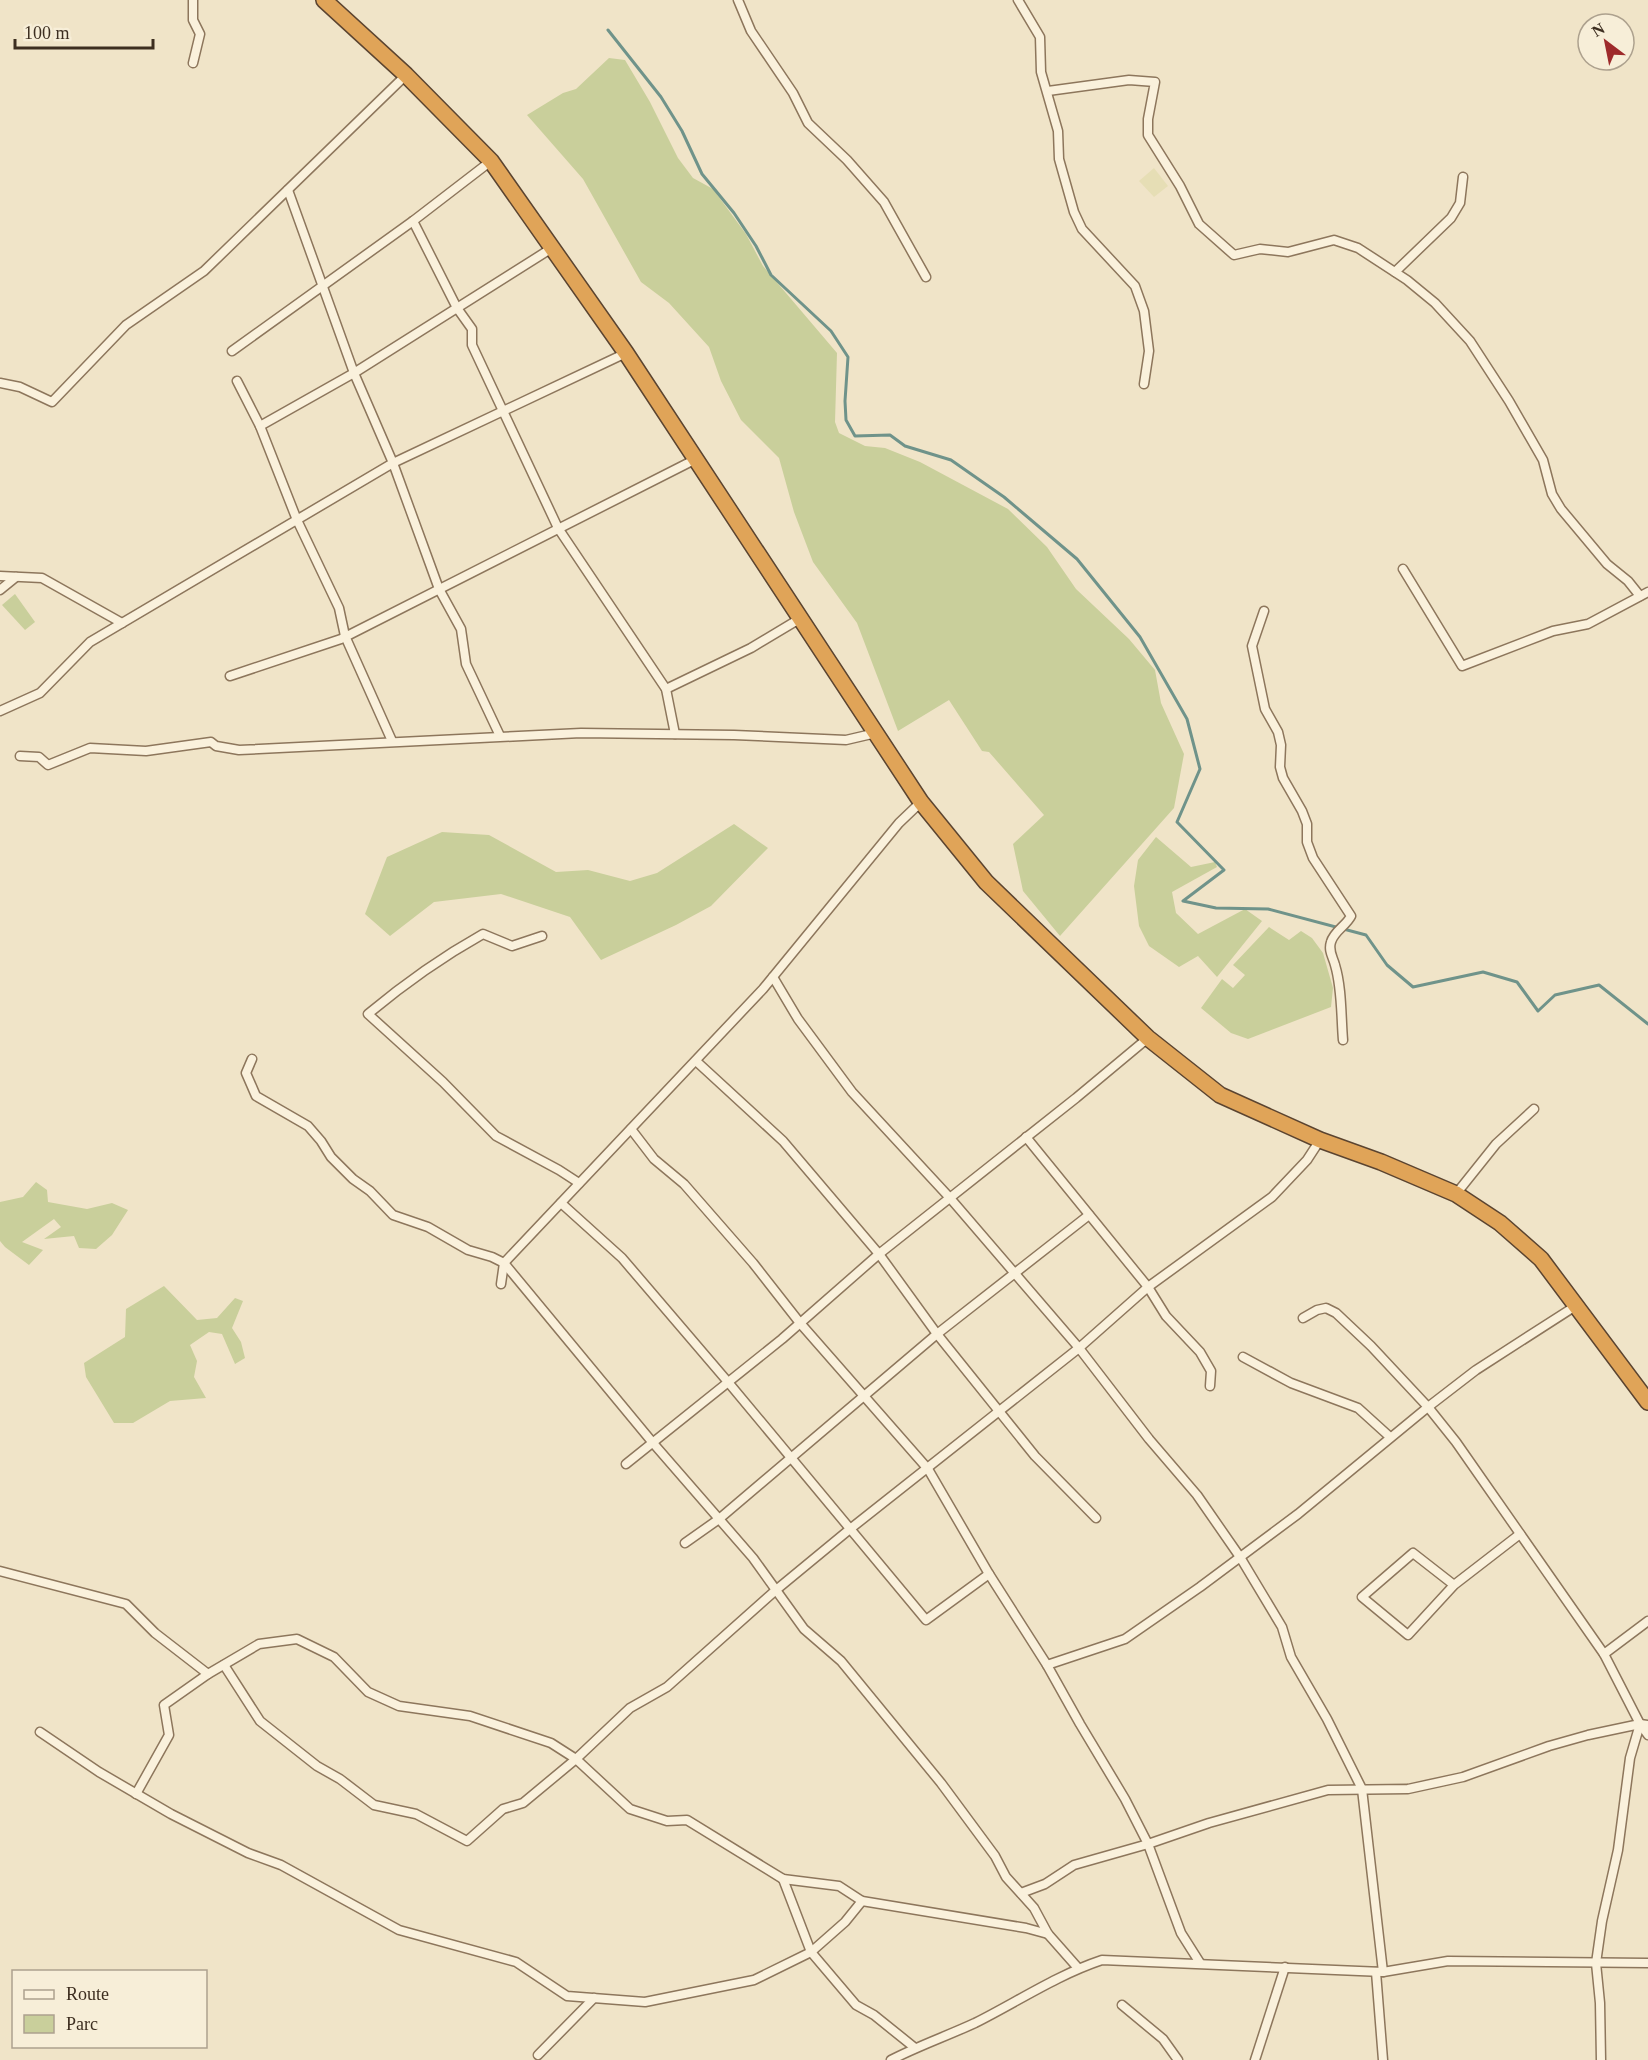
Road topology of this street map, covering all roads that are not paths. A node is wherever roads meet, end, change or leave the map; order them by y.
1 (193, 0) edge
2 (324, 0) edge
3 (738, 0) edge
4 (1018, 0) edge
5 (193, 63) dead end
6 (406, 75) junction
7 (1048, 91) junction
8 (491, 161) junction
9 (1463, 177) dead end
10 (288, 190) junction
11 (413, 221) junction
12 (552, 248) junction
13 (1395, 272) junction
14 (926, 277) dead end
15 (324, 285) junction
16 (457, 308) junction
17 (231, 351) dead end
18 (626, 353) junction
19 (354, 373) junction
20 (237, 381) dead end
21 (0, 383) edge
22 (1144, 384) dead end
23 (503, 411) junction
24 (260, 426) junction
25 (696, 459) junction
26 (393, 463) junction
27 (297, 520) junction
28 (558, 528) junction
29 (1403, 569) dead end
30 (0, 576) edge
31 (16, 577) junction
32 (439, 589) junction
33 (0, 590) edge
34 (1644, 594) edge
35 (1264, 611) dead end
36 (801, 618) junction
37 (122, 623) junction
38 (345, 636) junction
39 (230, 676) dead end
40 (666, 689) junction
41 (0, 711) edge
42 (876, 733) junction
43 (675, 734) junction
44 (500, 736) junction
45 (392, 741) junction
46 (20, 756) dead end
47 (921, 802) junction
48 (542, 936) dead end
49 (773, 977) junction
50 (1148, 1038) junction
51 (1343, 1040) dead end
52 (252, 1059) dead end
53 (696, 1061) junction
54 (1534, 1109) dead end
55 (631, 1129) junction
56 (1026, 1137) junction
57 (1320, 1140) junction
58 (579, 1183) junction
59 (1456, 1194) junction
60 (950, 1198) junction
61 (561, 1203) junction
62 (1089, 1215) junction
63 (879, 1254) junction
64 (504, 1263) junction
65 (1015, 1274) junction
66 (501, 1284) dead end
67 (1148, 1287) junction
68 (1577, 1305) junction
69 (1303, 1318) dead end
70 (800, 1323) junction
71 (937, 1334) junction
72 (1079, 1348) junction
73 (1244, 1357) dead end
74 (728, 1382) junction
75 (1210, 1386) dead end
76 (864, 1396) junction
77 (1648, 1402) edge
78 (1428, 1407) junction
79 (999, 1410) junction
80 (1390, 1437) junction
81 (653, 1443) junction
82 (791, 1458) junction
83 (626, 1464) dead end
84 (928, 1469) junction
85 (1096, 1518) dead end
86 (719, 1519) junction
87 (850, 1529) junction
88 (1520, 1534) junction
89 (685, 1543) dead end
90 (1240, 1557) junction
91 (0, 1571) edge
92 (989, 1574) junction
93 (1454, 1585) junction
94 (776, 1590) junction
95 (1648, 1621) edge
96 (1604, 1654) junction
97 (224, 1665) junction
98 (1047, 1665) junction
99 (208, 1674) junction
100 (1644, 1725) edge
101 (40, 1732) dead end
102 (1648, 1735) edge
103 (576, 1759) junction
104 (1362, 1789) junction
105 (136, 1794) junction
106 (1148, 1845) junction
107 (783, 1879) junction
108 (1021, 1893) junction
109 (862, 1901) junction
110 (1048, 1934) junction
111 (811, 1952) junction
112 (1596, 1963) junction
113 (1648, 1963) edge
114 (1200, 1964) junction
115 (1285, 1967) junction
116 (1078, 1968) junction
117 (1379, 1972) junction
118 (594, 1998) junction
119 (1122, 2005) dead end
120 (915, 2048) junction
121 (538, 2055) dead end
122 (891, 2060) edge
123 (1178, 2060) edge
124 (1255, 2060) edge
125 (1383, 2060) edge
126 (1601, 2060) edge

1 - 5 street
2 - 6 highway
3 - 14 street
4 - 7 street
6 - 8 highway
6 - 10 street
7 - 13 street
7 - 22 street
8 - 11 street
8 - 12 highway
9 - 13 street
10 - 15 street
10 - 21 street
11 - 15 street
11 - 16 street
12 - 16 street
12 - 18 highway
13 - 34 street
15 - 17 street
15 - 19 street
16 - 19 street
16 - 23 street
18 - 23 street
18 - 25 highway
19 - 24 street
19 - 26 street
20 - 24 street
23 - 26 street
23 - 28 street
24 - 27 street
25 - 28 street
25 - 36 highway
26 - 27 street
26 - 32 street
27 - 37 street
27 - 38 street
28 - 32 street
28 - 40 street
29 - 34 street
30 - 31 street
31 - 33 street
31 - 37 street
32 - 38 street
32 - 44 street
35 - 51 street
36 - 40 street
36 - 42 highway
37 - 41 street
38 - 39 street
38 - 45 street
40 - 43 street
42 - 43 street
42 - 47 highway
43 - 44 street
44 - 45 street
45 - 46 street
47 - 49 street
47 - 50 highway
48 - 58 street
49 - 53 street
49 - 60 street
50 - 56 street
50 - 57 highway
52 - 64 street
53 - 55 street
53 - 63 street
54 - 59 street
55 - 58 street
55 - 70 street
56 - 60 street
56 - 62 street
57 - 59 highway
57 - 67 street
58 - 61 street
59 - 68 highway
60 - 63 street
60 - 65 street
61 - 64 street
61 - 74 street
62 - 65 street
62 - 67 street
63 - 70 street
63 - 71 street
64 - 66 street
64 - 81 street
65 - 71 street
65 - 72 street
67 - 72 street
67 - 75 street
68 - 77 highway
68 - 78 street
69 - 78 street
70 - 74 street
70 - 76 street
71 - 76 street
71 - 79 street
72 - 79 street
72 - 90 street
73 - 80 street
74 - 81 street
74 - 82 street
76 - 82 street
76 - 84 street
78 - 80 street
78 - 88 street
79 - 84 street
79 - 85 street
80 - 90 street
81 - 83 street
81 - 86 street
82 - 86 street
82 - 87 street
84 - 87 street
84 - 92 street
86 - 89 street
86 - 94 street
87 - 92 street
87 - 94 street
88 - 93 street
88 - 96 street
90 - 98 street
90 - 104 street
91 - 99 street
92 - 98 street
93 - 93 street
94 - 103 street
94 - 108 street
95 - 96 street
96 - 100 street
97 - 99 street
97 - 103 street
97 - 103 street
98 - 106 street
99 - 105 street
100 - 102 street
100 - 104 street
100 - 112 street
101 - 105 street
103 - 107 street
104 - 106 street
104 - 117 street
105 - 118 street
106 - 108 street
106 - 114 street
107 - 109 street
107 - 111 street
108 - 110 street
109 - 110 street
109 - 111 street
110 - 116 street
111 - 118 street
111 - 120 street
112 - 113 street
112 - 117 street
112 - 126 street
114 - 115 street
114 - 116 street
115 - 117 street
115 - 124 street
116 - 120 street
117 - 125 street
118 - 121 street
119 - 123 street
120 - 122 street

